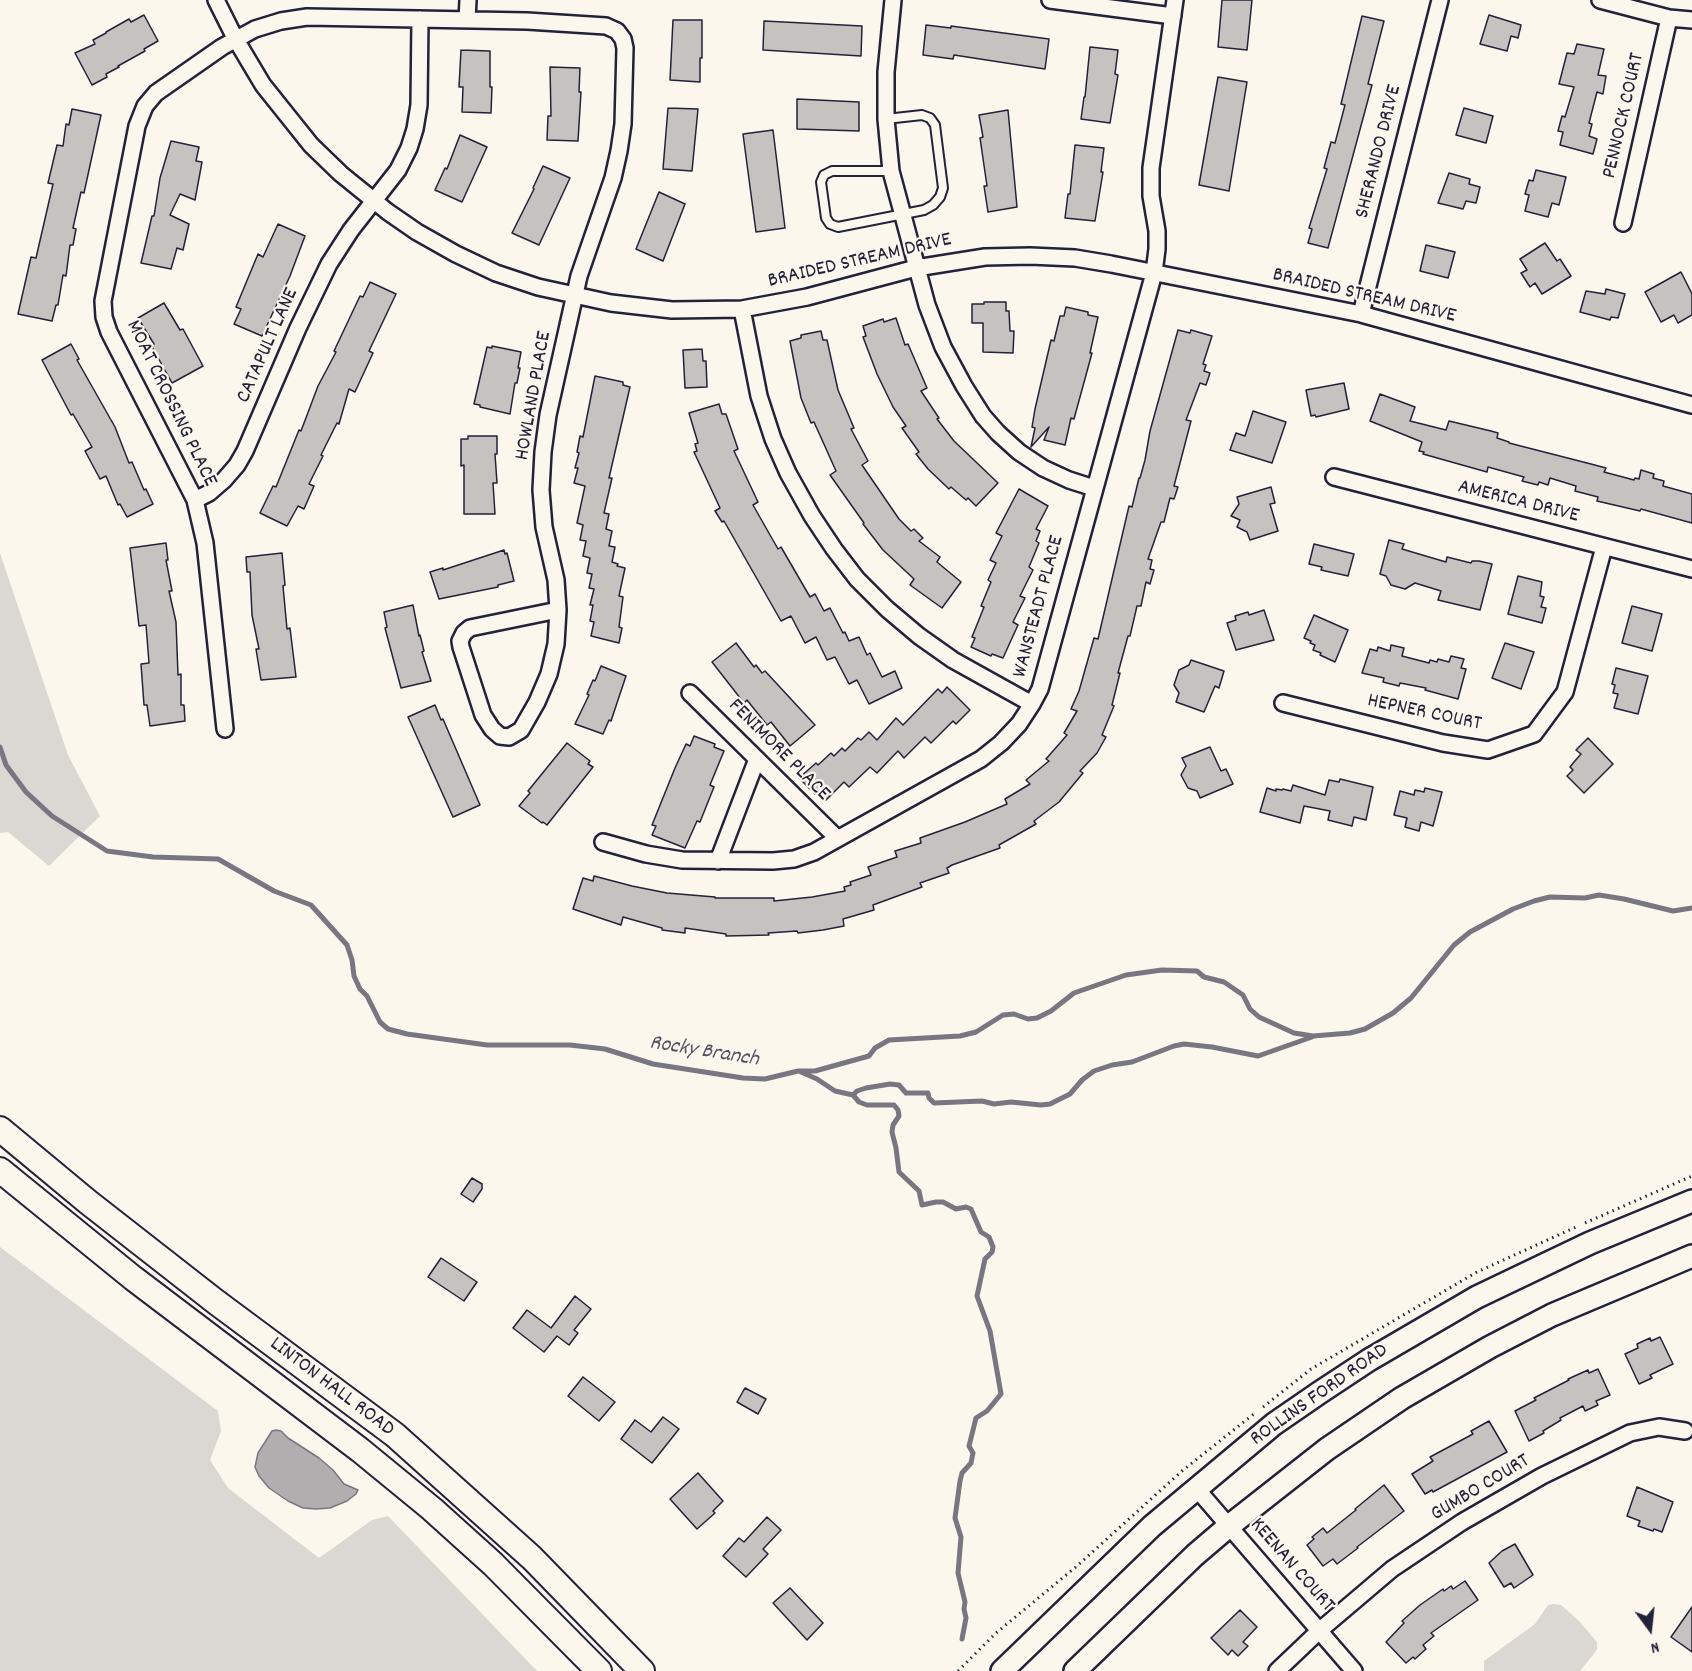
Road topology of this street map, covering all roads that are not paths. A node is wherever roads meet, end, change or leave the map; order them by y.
1 (216, 0) edge
2 (468, 0) edge
3 (893, 0) edge
4 (1050, 0) edge
5 (1175, 0) edge
6 (1440, 0) edge
7 (1600, 0) edge
8 (1173, 16) junction
9 (1669, 18) junction
10 (420, 19) junction
11 (467, 20) junction
12 (1692, 20) edge
13 (235, 38) junction
14 (885, 119) junction
15 (891, 171) junction
16 (374, 201) junction
17 (902, 215) junction
18 (1623, 223) dead end
19 (916, 268) junction
20 (1154, 273) junction
21 (575, 297) junction
22 (742, 309) junction
23 (1361, 314) junction
24 (1692, 405) edge
25 (1334, 477) dead end
26 (1094, 488) junction
27 (195, 500) junction
28 (1604, 547) junction
29 (1692, 569) edge
30 (558, 610) junction
31 (690, 693) dead end
32 (1282, 703) dead end
33 (1032, 704) junction
34 (225, 729) dead end
35 (757, 759) junction
36 (837, 838) junction
37 (603, 842) dead end
38 (718, 861) junction
39 (0, 1129) edge
40 (0, 1170) edge
41 (1692, 1201) edge
42 (1692, 1256) edge
43 (1685, 1431) dead end
44 (1196, 1488) junction
45 (1229, 1526) junction
46 (1319, 1631) junction
47 (599, 1671) edge
48 (642, 1671) edge
49 (1002, 1671) edge
50 (1075, 1671) edge
51 (1277, 1671) edge
52 (1354, 1671) edge

1 - 13 street, BRAIDED STREAM DRIVE
2 - 11 street
3 - 14 street
4 - 8 street
5 - 8 street, WANSTEADT PLACE
6 - 23 street, SHERANDO DRIVE
7 - 9 street
8 - 20 street, WANSTEADT PLACE
9 - 12 street
9 - 18 street, PENNOCK COURT
10 - 11 street, MOAT CROSSING PLACE
10 - 13 street, MOAT CROSSING PLACE
10 - 16 street, CATAPULT LANE
11 - 21 street, HOWLAND PLACE
13 - 16 street, BRAIDED STREAM DRIVE
13 - 27 street, MOAT CROSSING PLACE
14 - 15 street
14 - 17 lane
15 - 17 street
15 - 17 lane
16 - 21 street, BRAIDED STREAM DRIVE
16 - 27 street, CATAPULT LANE
17 - 19 street
19 - 20 street, BRAIDED STREAM DRIVE
19 - 22 street, BRAIDED STREAM DRIVE
19 - 26 street
20 - 23 street, BRAIDED STREAM DRIVE
20 - 26 street, WANSTEADT PLACE
21 - 22 street, BRAIDED STREAM DRIVE
21 - 30 street, HOWLAND PLACE
22 - 33 street
23 - 24 street, BRAIDED STREAM DRIVE
25 - 28 street, AMERICA DRIVE
26 - 33 street, WANSTEADT PLACE
27 - 34 street, MOAT CROSSING PLACE
28 - 29 street, AMERICA DRIVE
28 - 32 street, HEPNER COURT
30 - 30 street, HOWLAND PLACE
31 - 35 street, FENIMORE PLACE
33 - 36 street, WANSTEADT PLACE
35 - 36 street, FENIMORE PLACE
35 - 38 street
36 - 38 street, WANSTEADT PLACE
37 - 38 street, WANSTEADT PLACE
39 - 48 main road, LINTON HALL ROAD
40 - 47 main road, LINTON HALL ROAD
41 - 44 main road, ROLLINS FORD ROAD
42 - 45 main road
43 - 46 street, GUMBO COURT
44 - 45 street, KEENAN COURT
44 - 49 main road, ROLLINS FORD ROAD
45 - 46 street, KEENAN COURT
45 - 50 main road
46 - 51 street, GUMBO COURT
46 - 52 street, KEENAN COURT

